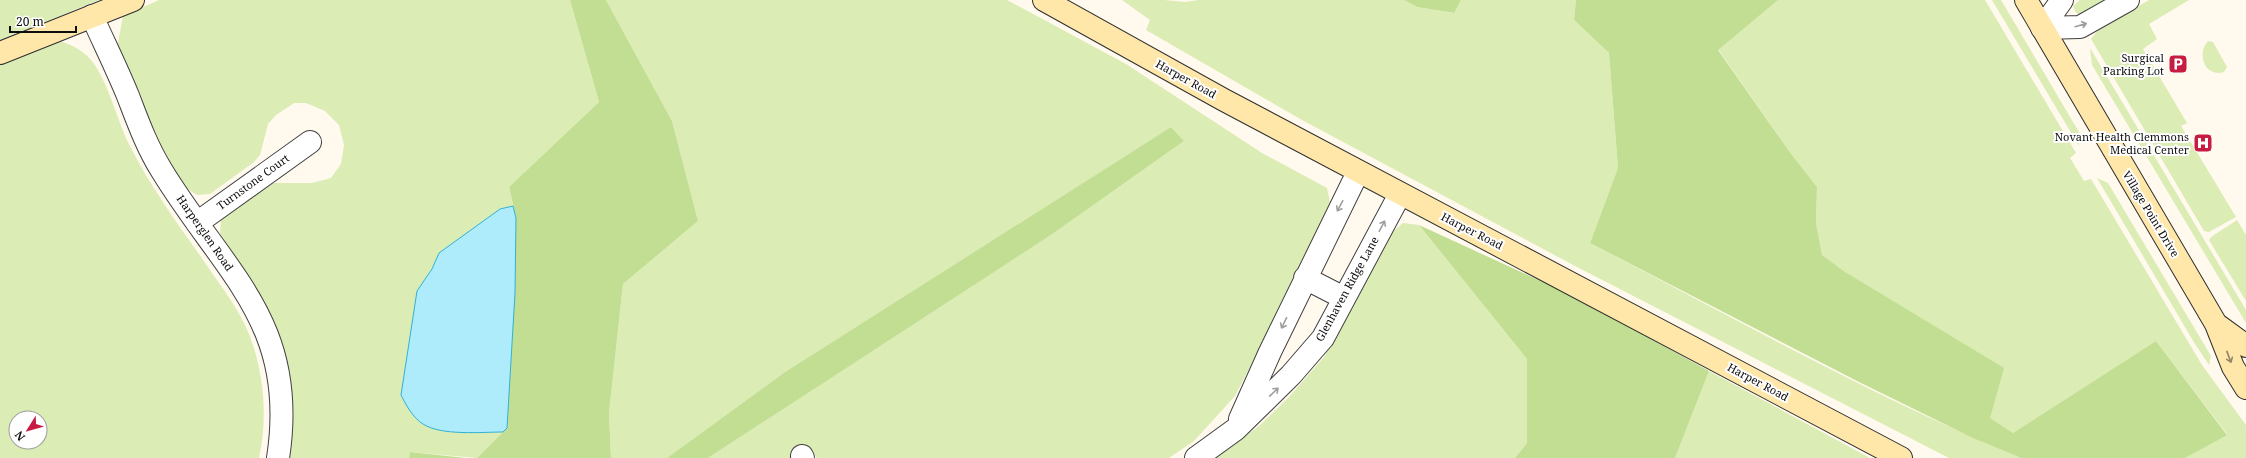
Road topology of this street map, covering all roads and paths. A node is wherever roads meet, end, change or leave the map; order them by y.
1 (132, 0) edge
2 (1044, 0) edge
3 (2026, 0) edge
4 (2062, 0) edge
5 (2128, 0) edge
6 (92, 16) junction
7 (2042, 28) junction
8 (0, 53) edge
9 (310, 142) dead end
10 (1358, 172) junction
11 (1400, 194) junction
12 (197, 223) junction
13 (1305, 278) junction
14 (1344, 298) junction
15 (2216, 324) junction
16 (2246, 346) edge
17 (2246, 388) edge
18 (1236, 429) junction
19 (278, 458) edge
20 (1196, 458) edge
21 (1901, 458) edge

1 - 6 main road
2 - 10 main road, Harper Road
3 - 7 main road, Village Point Drive
4 - 7 street
7 -> 5 street
6 - 8 main road
6 - 12 street, Harperglen Road
7 - 15 main road, Village Point Drive
9 - 12 street, Turnstone Court
10 - 11 main road, Harper Road
10 -> 13 street, Glenhaven Ridge Lane
14 -> 11 street, Glenhaven Ridge Lane
11 - 21 main road, Harper Road
12 - 19 street, Harperglen Road
13 - 14 street
13 -> 18 street, Glenhaven Ridge Lane
18 -> 14 street, Glenhaven Ridge Lane
15 - 16 main road, Village Point Drive
15 -> 17 main road, Village Point Drive
18 - 20 street, Glenhaven Ridge Lane

